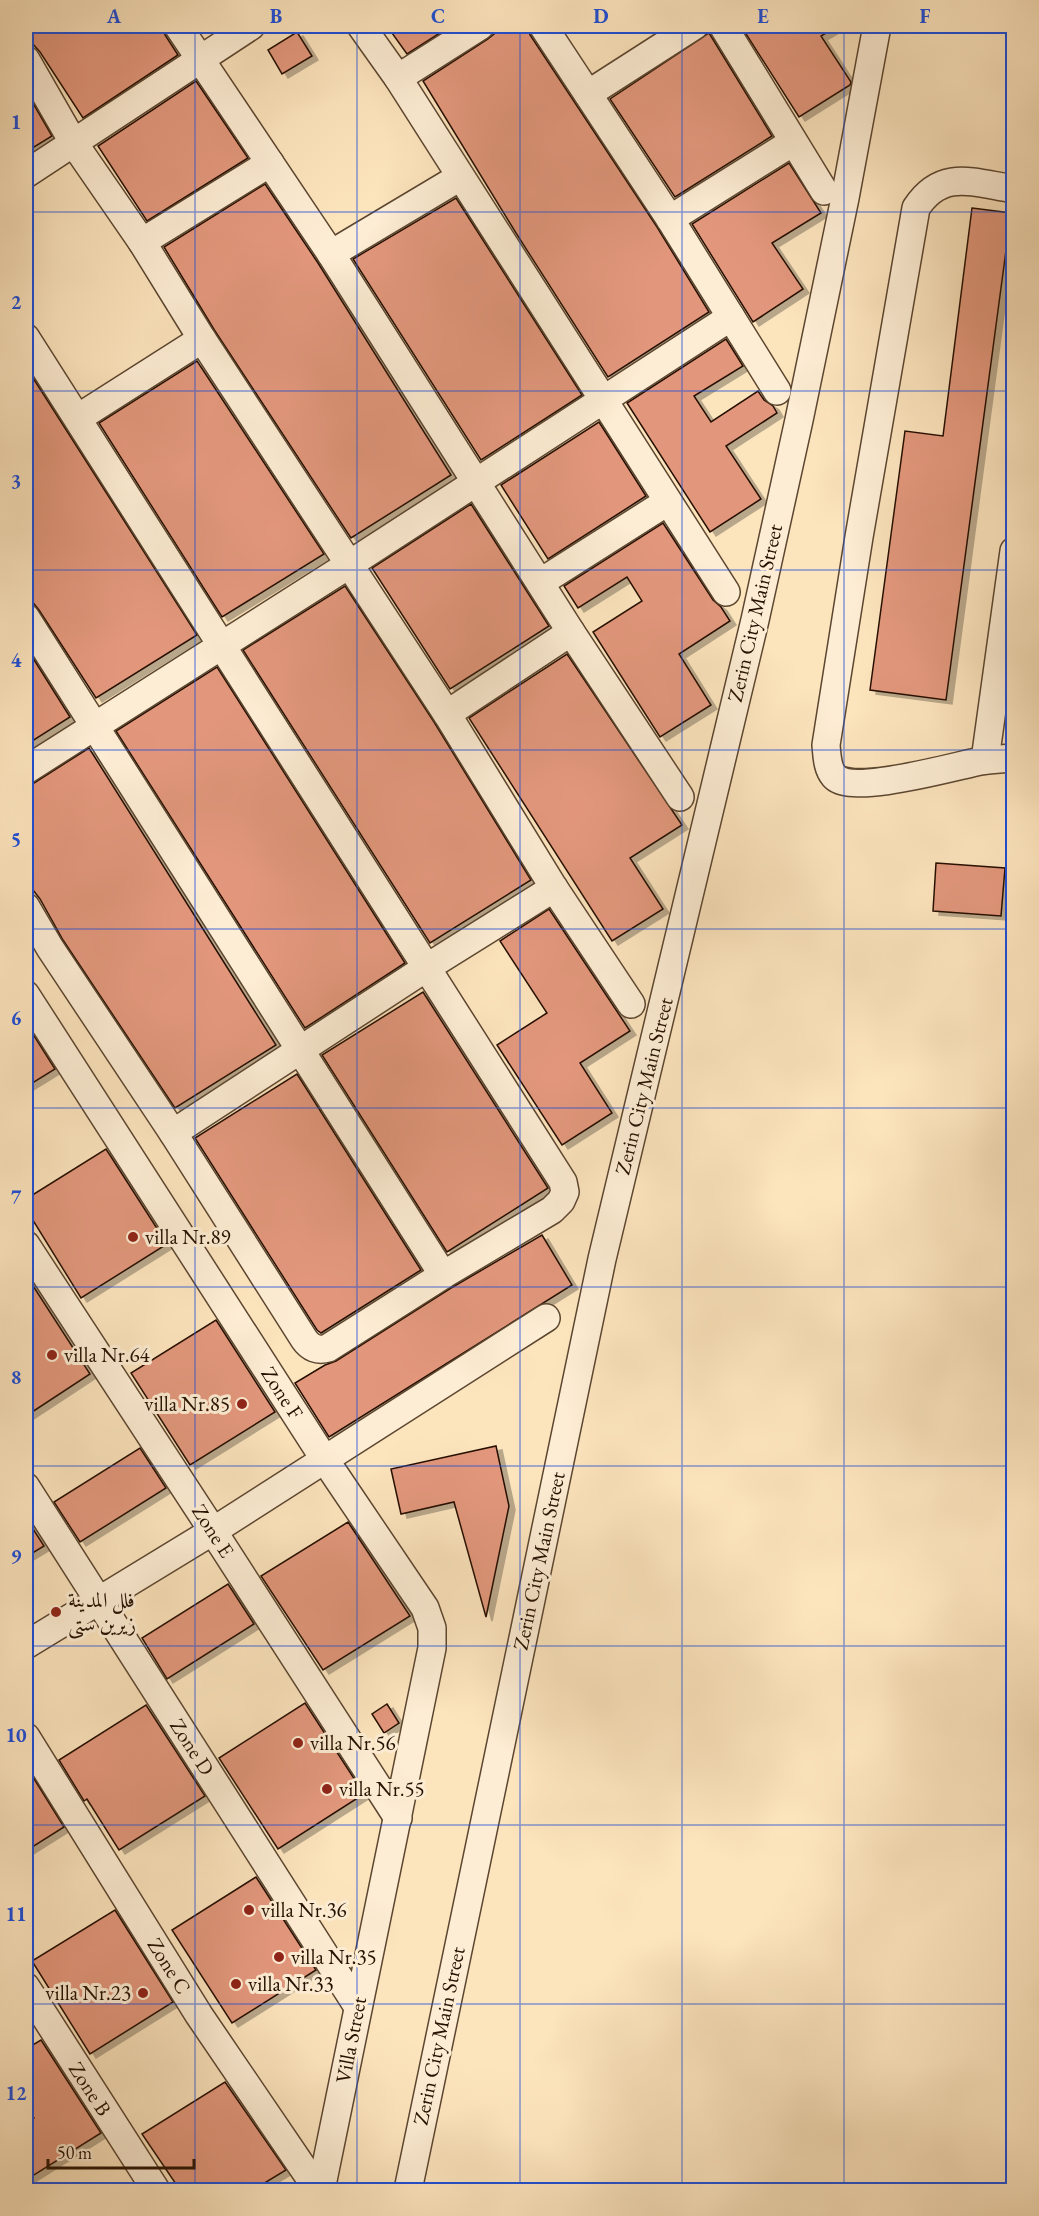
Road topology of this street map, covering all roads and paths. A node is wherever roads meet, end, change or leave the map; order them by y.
1 (177, 26) edge
2 (251, 26) edge
3 (361, 26) edge
4 (480, 26) edge
5 (543, 26) edge
6 (694, 26) edge
7 (723, 26) edge
8 (877, 26) edge
9 (199, 59) junction
10 (26, 60) edge
11 (398, 78) junction
12 (588, 94) junction
13 (73, 142) junction
14 (793, 142) junction
15 (270, 163) junction
16 (26, 174) edge
17 (460, 177) junction
18 (1014, 189) edge
19 (824, 191) dead end
20 (670, 219) junction
21 (142, 242) junction
22 (331, 254) junction
23 (731, 317) junction
24 (26, 338) edge
25 (202, 339) junction
26 (777, 391) dead end
27 (602, 401) junction
28 (78, 418) junction
29 (477, 482) junction
30 (667, 502) junction
31 (1013, 561) edge
32 (350, 564) junction
33 (541, 582) junction
34 (726, 592) dead end
35 (26, 618) edge
36 (571, 632) junction
37 (222, 646) junction
38 (447, 714) junction
39 (95, 727) junction
40 (1014, 758) edge
41 (984, 760) junction
42 (26, 770) edge
43 (680, 797) dead end
44 (554, 888) junction
45 (26, 907) edge
46 (426, 968) junction
47 (26, 995) edge
48 (631, 1004) dead end
49 (299, 1049) junction
50 (172, 1133) junction
51 (26, 1245) edge
52 (444, 1275) junction
53 (546, 1318) dead end
54 (325, 1460) junction
55 (26, 1487) edge
56 (213, 1531) junction
57 (98, 1600) junction
58 (26, 1644) edge
59 (26, 1737) edge
60 (398, 1818) junction
61 (26, 1987) edge
62 (358, 2007) junction
63 (416, 2148) junction
64 (156, 2190) edge
65 (320, 2190) edge
66 (393, 2190) edge
67 (408, 2190) edge

1 - 9 street
2 - 9 street
3 - 11 street
4 - 11 street
5 - 12 street
6 - 12 street
7 - 14 street
8 - 63 street, Zerin City Main Street
9 - 13 street
9 - 15 street
10 - 13 street
11 - 17 street
12 - 20 street
13 - 16 street
13 - 21 street
14 - 19 street
14 - 20 street
15 - 21 street
15 - 22 street
17 - 22 street
17 - 27 street
18 - 41 street
20 - 23 street
21 - 25 street
22 - 29 street
23 - 26 street
23 - 27 street
24 - 28 street
25 - 28 street
25 - 32 street
27 - 29 street
27 - 30 street
28 - 37 street
29 - 32 street
29 - 33 street
30 - 33 street
30 - 34 street
31 - 41 street
32 - 37 street
32 - 38 street
33 - 36 street
35 - 39 street
36 - 38 street
36 - 43 street
37 - 39 street
37 - 46 street
38 - 44 street
39 - 42 street
39 - 49 street
40 - 41 street
44 - 46 street
44 - 48 street
45 - 50 street
46 - 49 street
46 - 52 street
47 - 54 street, Zone F
49 - 50 street
49 - 52 street
50 - 52 street
51 - 56 street, Zone E
53 - 54 street
54 - 56 street
54 - 60 street, Zone F
55 - 57 street, Zone D
56 - 57 street
56 - 60 street, Zone E
57 - 58 street
57 - 62 street, Zone D
59 - 65 street, Zone C
60 - 62 street, Villa Street
61 - 64 street, Zone B
62 - 65 street, Villa Street
63 - 66 street, Zerin City Main Street
63 - 67 street, Zerin City Main Street

